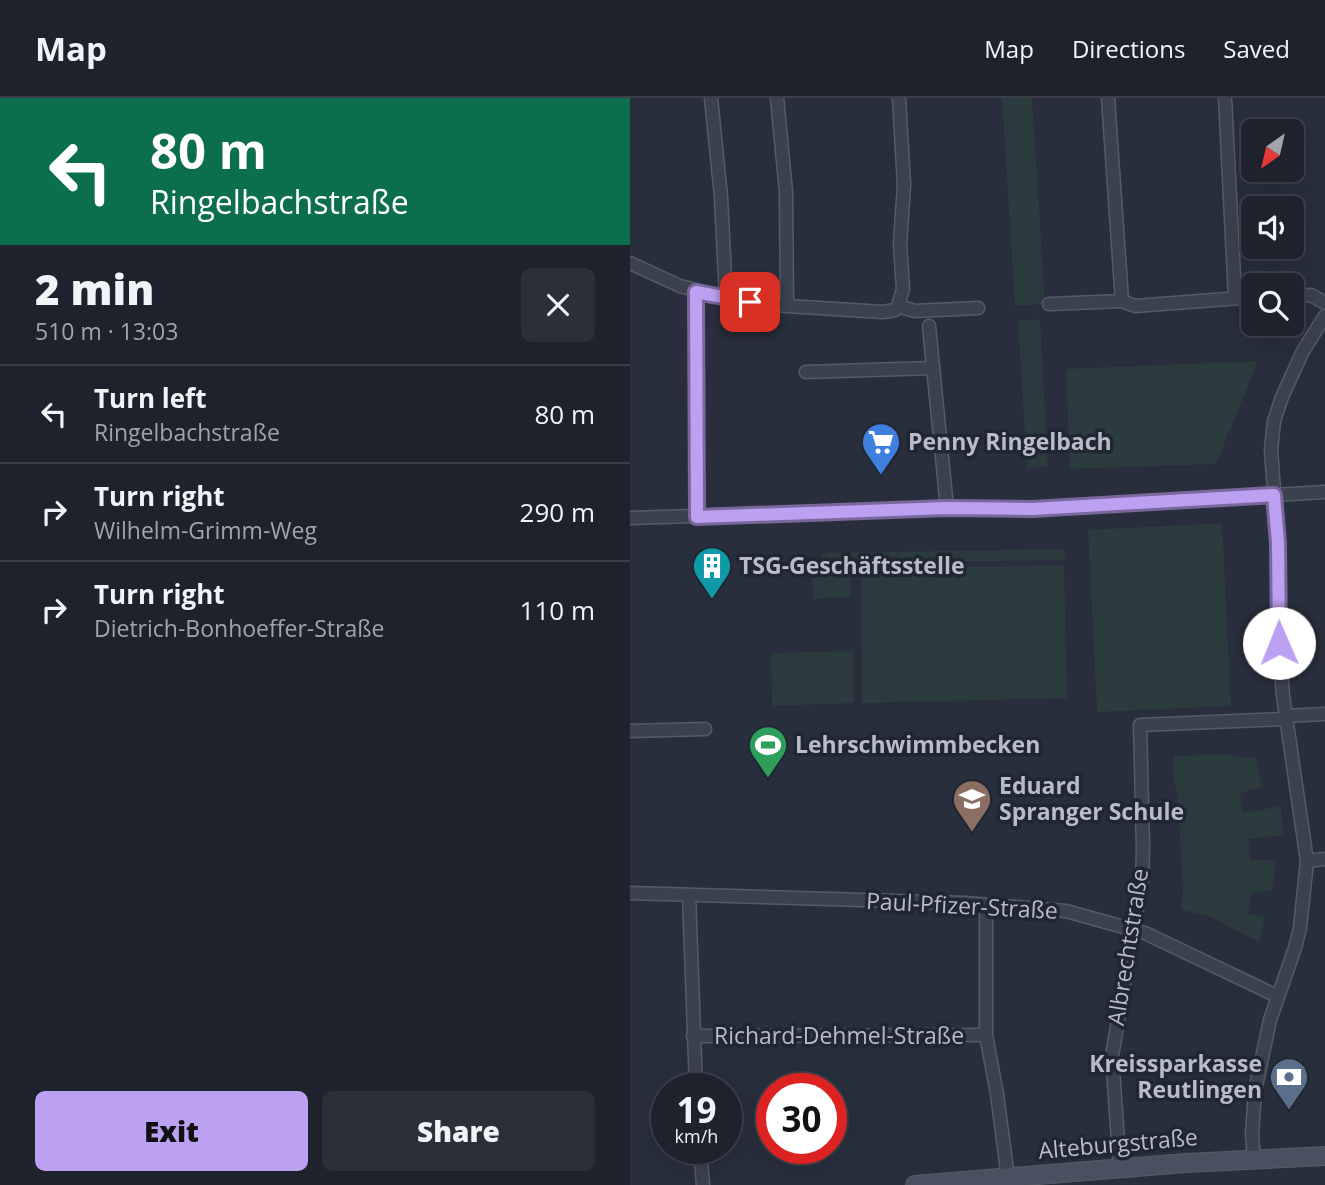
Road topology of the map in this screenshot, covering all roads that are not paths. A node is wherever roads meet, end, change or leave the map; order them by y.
1 (711, 98) edge
2 (777, 98) edge
3 (899, 98) edge
4 (1108, 98) edge
5 (1225, 98) edge
6 (630, 264) edge
7 (696, 292) junction
8 (1304, 295) edge
9 (726, 298) junction
10 (1236, 298) junction
11 (1241, 298) edge
12 (1122, 301) junction
13 (1325, 303) edge
14 (1049, 304) dead end
15 (787, 306) junction
16 (898, 306) junction
17 (978, 308) dead end
18 (1325, 316) edge
19 (929, 326) dead end
20 (933, 368) junction
21 (806, 372) dead end
22 (1325, 492) edge
23 (1274, 495) junction
24 (947, 508) junction
25 (697, 517) junction
26 (630, 518) edge
27 (1325, 714) edge
28 (1285, 718) junction
29 (705, 729) dead end
30 (630, 731) edge
31 (1325, 859) edge
32 (1307, 861) junction
33 (630, 893) edge
34 (689, 895) junction
35 (986, 905) junction
36 (1135, 929) junction
37 (1277, 996) junction
38 (693, 1035) junction
39 (986, 1035) junction
40 (695, 1073) edge
41 (1325, 1156) edge
42 (1254, 1159) junction
43 (701, 1164) edge
44 (1120, 1169) junction
45 (1008, 1178) junction
46 (1057, 1180) edge
47 (703, 1185) edge
48 (915, 1185) edge

1 - 9 street
2 - 15 street
3 - 16 street
4 - 12 street
5 - 10 street
6 - 7 street
7 - 9 street
7 - 25 street
8 - 13 street
9 - 15 street
10 - 11 street
10 - 12 street
12 - 14 street
15 - 16 street
16 - 17 street
18 - 23 street
19 - 20 street
20 - 21 street
20 - 24 street
22 - 23 street
23 - 24 street
23 - 28 street
24 - 25 street
25 - 26 street
27 - 28 street
28 - 32 street
28 - 36 street, Albrechtstraße
29 - 30 street
31 - 32 street
32 - 37 street
33 - 34 street, Paul-Pfizer-Straße
34 - 35 street, Paul-Pfizer-Straße
34 - 38 street
35 - 36 street, Paul-Pfizer-Straße
35 - 39 street
36 - 37 street, Paul-Pfizer-Straße
36 - 44 street, Albrechtstraße
37 - 42 street
38 - 39 street, Richard-Dehmel-Straße
38 - 40 street
39 - 45 street
41 - 42 main road, Alteburgstraße
42 - 44 main road, Alteburgstraße
43 - 47 street
44 - 46 main road, Alteburgstraße
45 - 46 main road, Alteburgstraße
45 - 48 main road, Alteburgstraße

